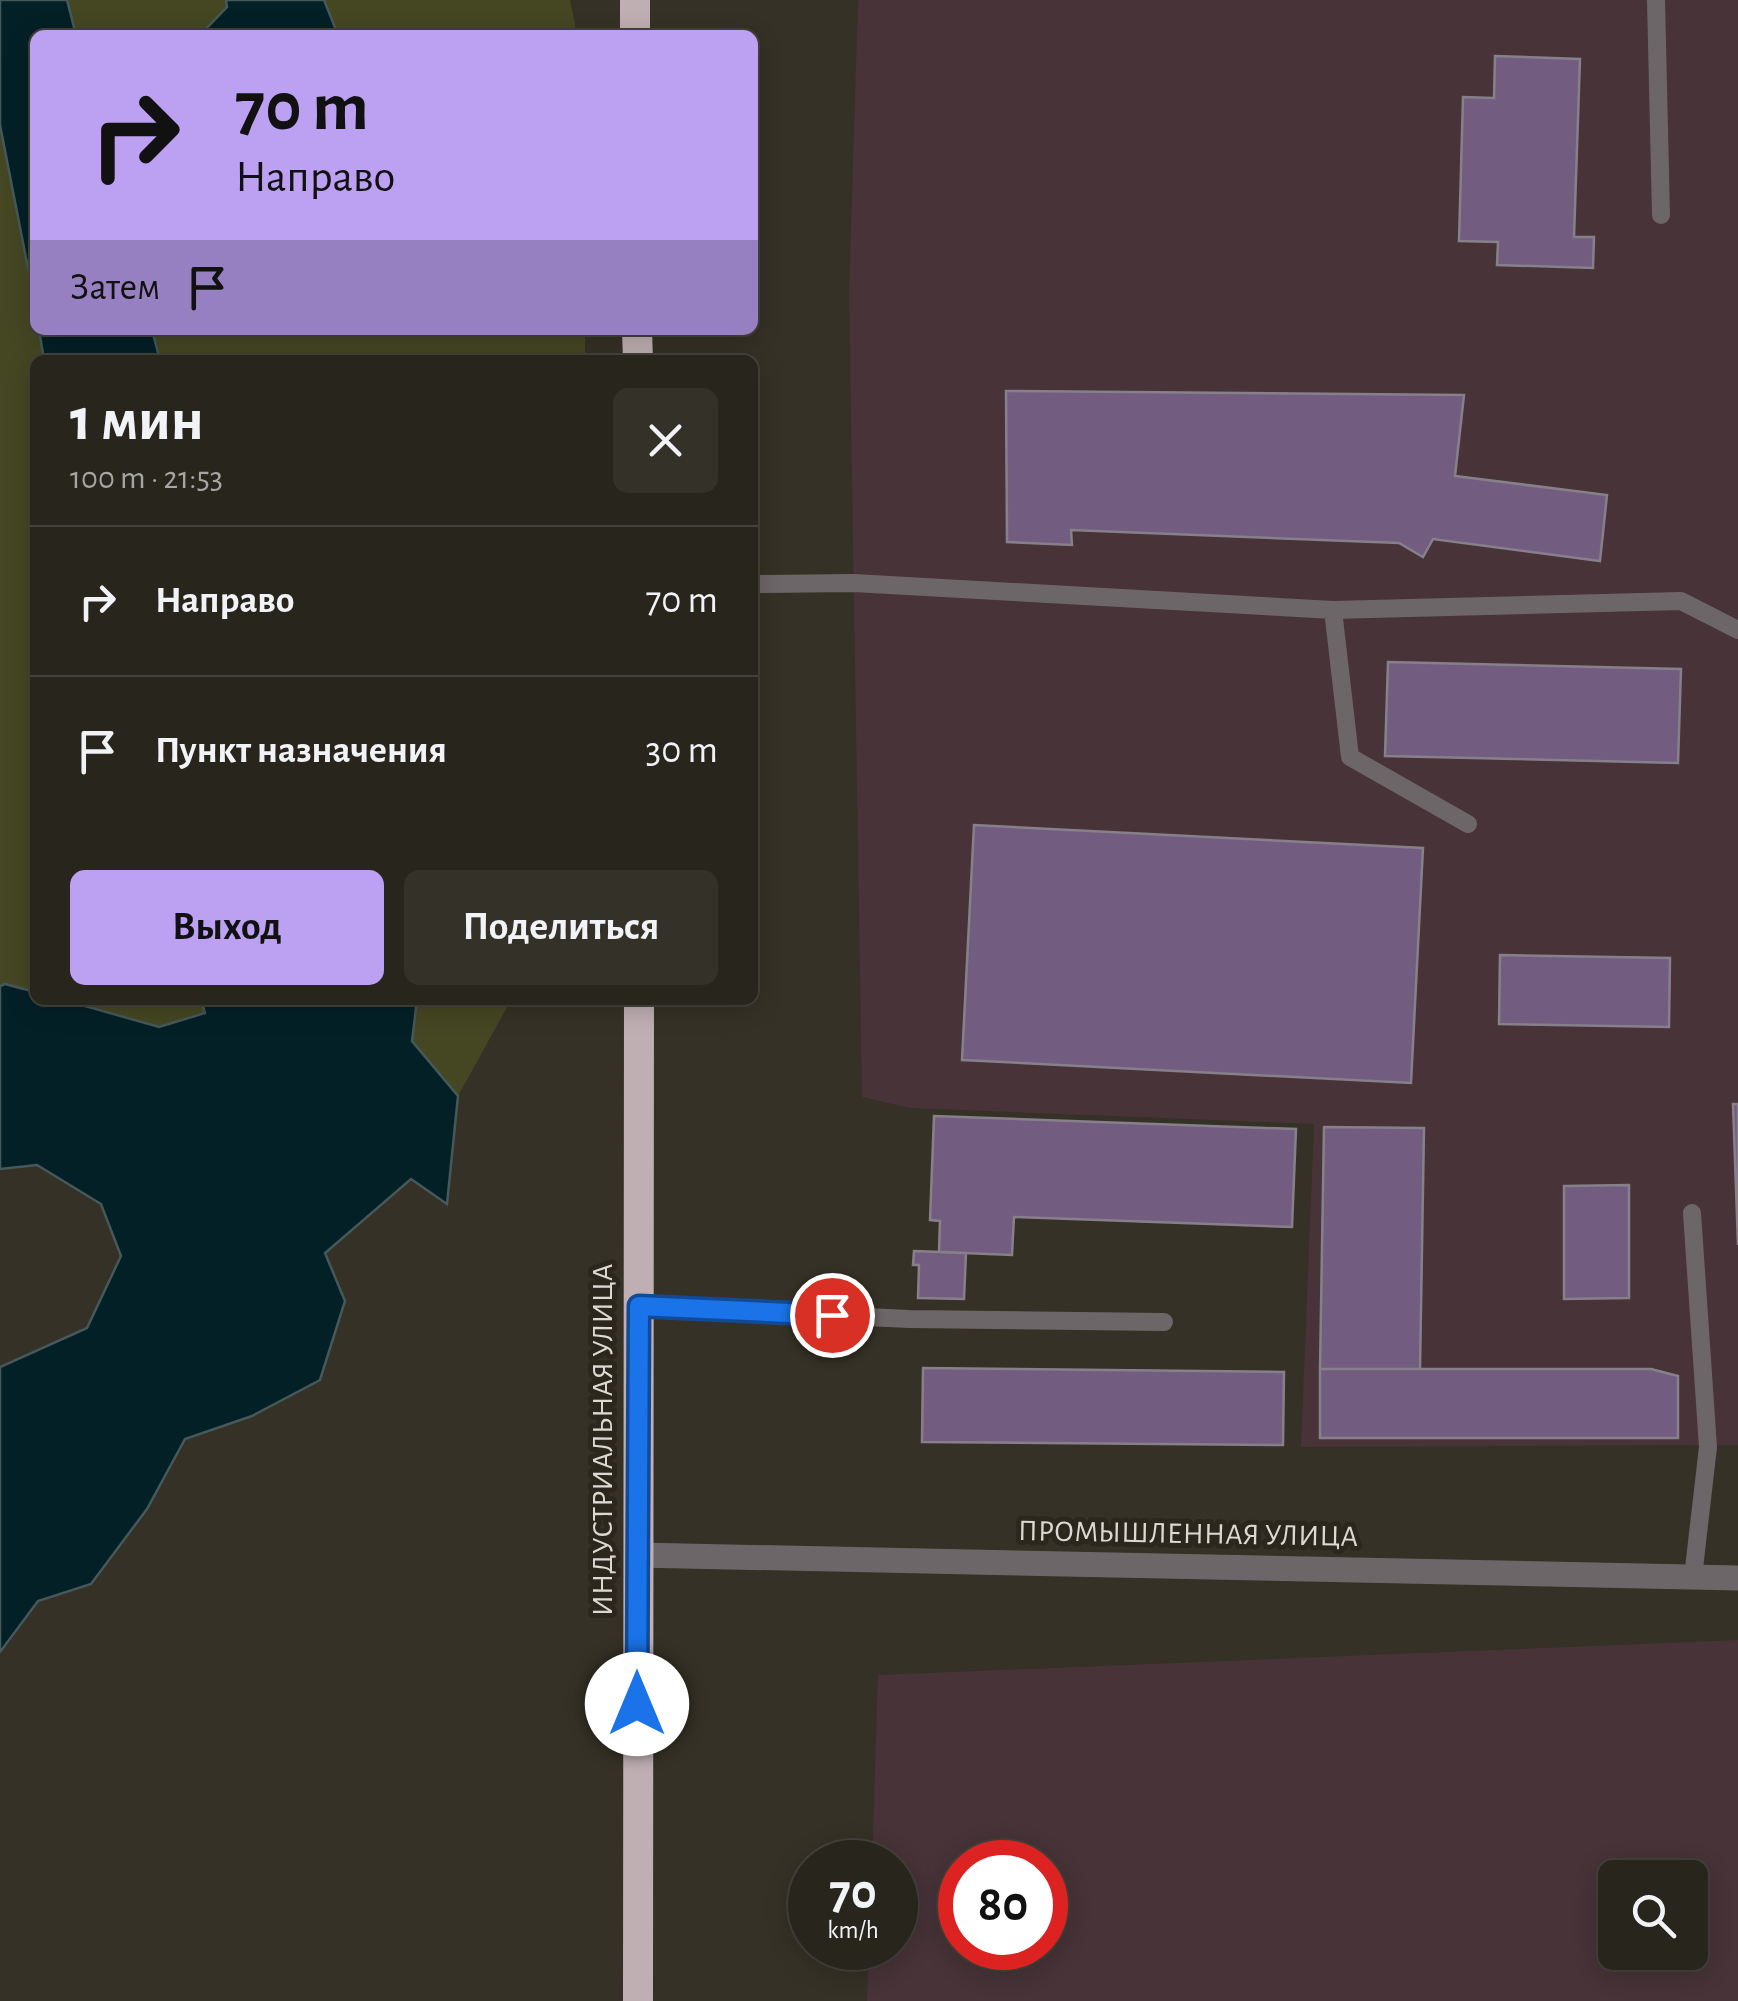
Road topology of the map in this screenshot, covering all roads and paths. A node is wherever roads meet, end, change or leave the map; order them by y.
1 (635, 0) edge
2 (1656, 0) edge
3 (635, 30) edge
4 (1661, 214) dead end
5 (758, 584) edge
6 (1333, 610) junction
7 (1738, 630) edge
8 (1468, 824) dead end
9 (639, 1005) edge
10 (1692, 1213) dead end
11 (639, 1306) junction
12 (1164, 1322) dead end
13 (637, 1556) junction
14 (1693, 1578) junction
15 (1738, 1578) edge
16 (638, 2001) edge

1 - 3 highway
2 - 4 lane
5 - 6 lane
6 - 7 lane
6 - 8 lane
9 - 11 highway, ИНДУСТРИАЛЬНАЯ УЛИЦА
10 - 14 lane
11 - 12 lane
11 - 13 highway, ИНДУСТРИАЛЬНАЯ УЛИЦА
13 - 14 street, ПРОМЫШЛЕННАЯ УЛИЦА
13 - 16 highway, ИНДУСТРИАЛЬНАЯ УЛИЦА
14 - 15 street, ПРОМЫШЛЕННАЯ УЛИЦА

